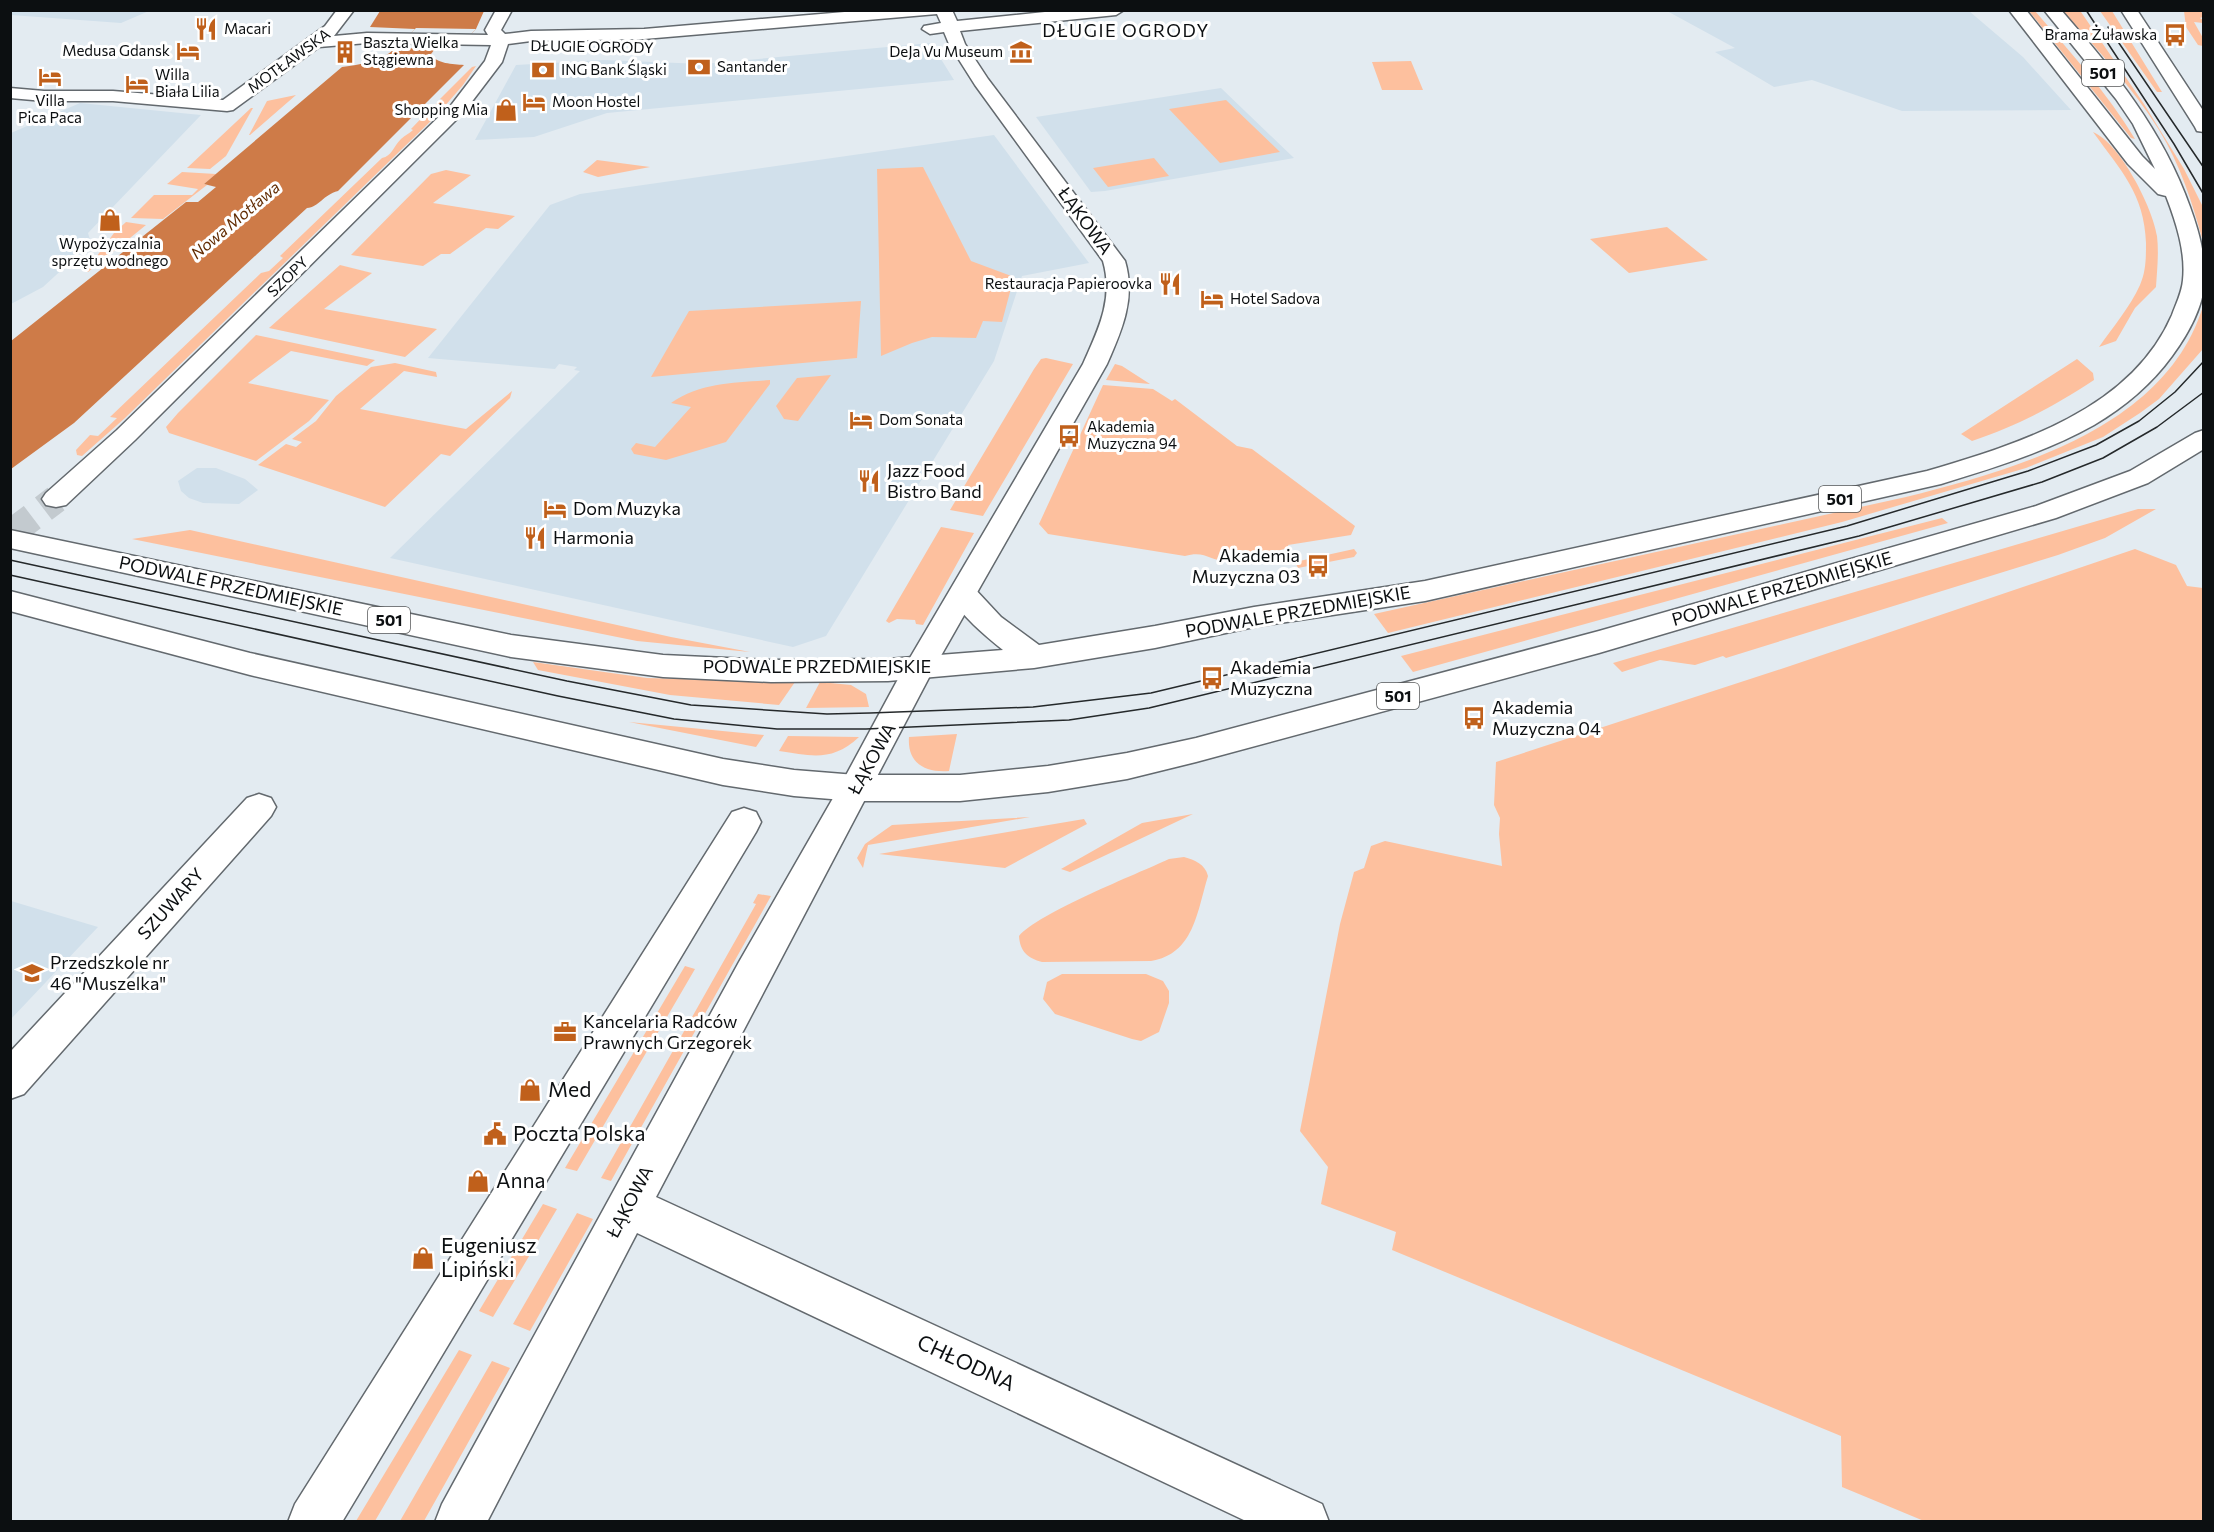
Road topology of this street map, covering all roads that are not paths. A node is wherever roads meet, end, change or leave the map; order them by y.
1 (346, 10) edge
2 (504, 10) edge
3 (1116, 10) edge
4 (2017, 10) edge
5 (2129, 10) edge
6 (2052, 11) edge
7 (1019, 15) edge
8 (943, 16) edge
9 (911, 31) dead end
10 (501, 40) junction
11 (316, 42) junction
12 (671, 48) dead end
13 (10, 93) edge
14 (2204, 127) edge
15 (2180, 205) junction
16 (2204, 438) edge
17 (56, 499) tunnel mouth
18 (25, 542) edge
19 (964, 595) junction
20 (10, 601) edge
21 (1034, 657) junction
22 (919, 668) junction
23 (856, 788) junction
24 (259, 807) dead end
25 (744, 822) dead end
26 (10, 1081) edge
27 (628, 1206) junction
28 (313, 1521) edge
29 (460, 1521) edge
30 (1304, 1521) edge

1 - 11 street, MOTŁAWSKA
2 - 10 street
3 - 7 street, DŁUGIE OGRODY
4 - 15 street
5 - 14 street
6 - 15 street, PODWALE PRZEDMIEJSKIE / 501
7 - 8 street, DŁUGIE OGRODY
8 - 9 street, DŁUGIE OGRODY
8 - 10 street, DŁUGIE OGRODY
8 - 19 street, ŁĄKOWA
10 - 11 street
10 - 12 street, DŁUGIE OGRODY
10 - 17 street, SZOPY
11 - 13 street, MOTŁAWSKA
15 - 21 street, PODWALE PRZEDMIEJSKIE / 501
16 - 23 street, PODWALE PRZEDMIEJSKIE / 501
18 - 22 street, PODWALE PRZEDMIEJSKIE / 501
19 - 21 street
19 - 22 street, ŁĄKOWA
20 - 23 street, PODWALE PRZEDMIEJSKIE / 501
21 - 22 street, PODWALE PRZEDMIEJSKIE / 501
22 - 23 street, ŁĄKOWA
23 - 27 street, ŁĄKOWA
24 - 26 street, SZUWARY
25 - 28 street
27 - 29 street, ŁĄKOWA
27 - 30 street, CHŁODNA

